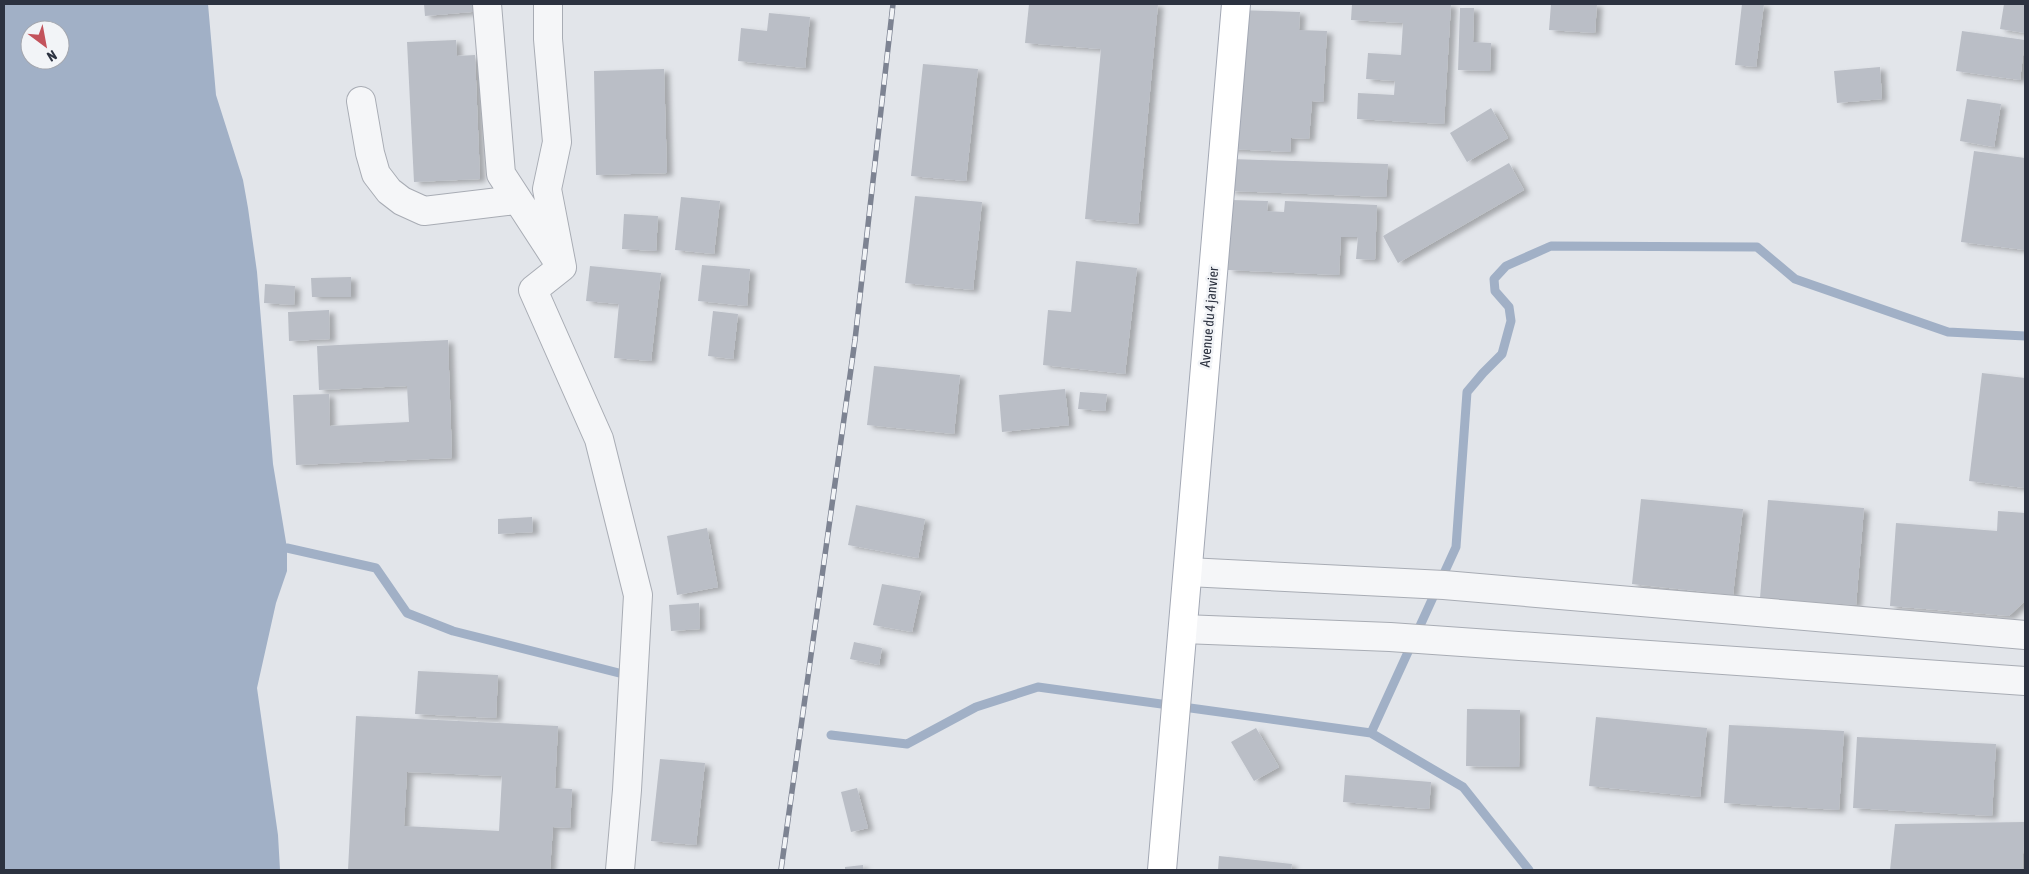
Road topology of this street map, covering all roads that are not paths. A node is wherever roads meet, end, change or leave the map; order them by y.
1 (487, 4) edge
2 (548, 4) edge
3 (1236, 4) edge
4 (361, 101) dead end
5 (516, 200) junction
6 (562, 267) junction
7 (1188, 572) junction
8 (1183, 630) junction
9 (2025, 635) edge
10 (2025, 681) edge
11 (620, 870) edge
12 (1162, 870) edge

1 - 5 street
2 - 6 street
3 - 7 main road, Avenue du 4 janvier
4 - 5 street
5 - 6 street
6 - 11 street
7 - 8 main road, Avenue du 4 janvier
7 - 9 street
8 - 10 street
8 - 12 main road, Avenue du 4 janvier

